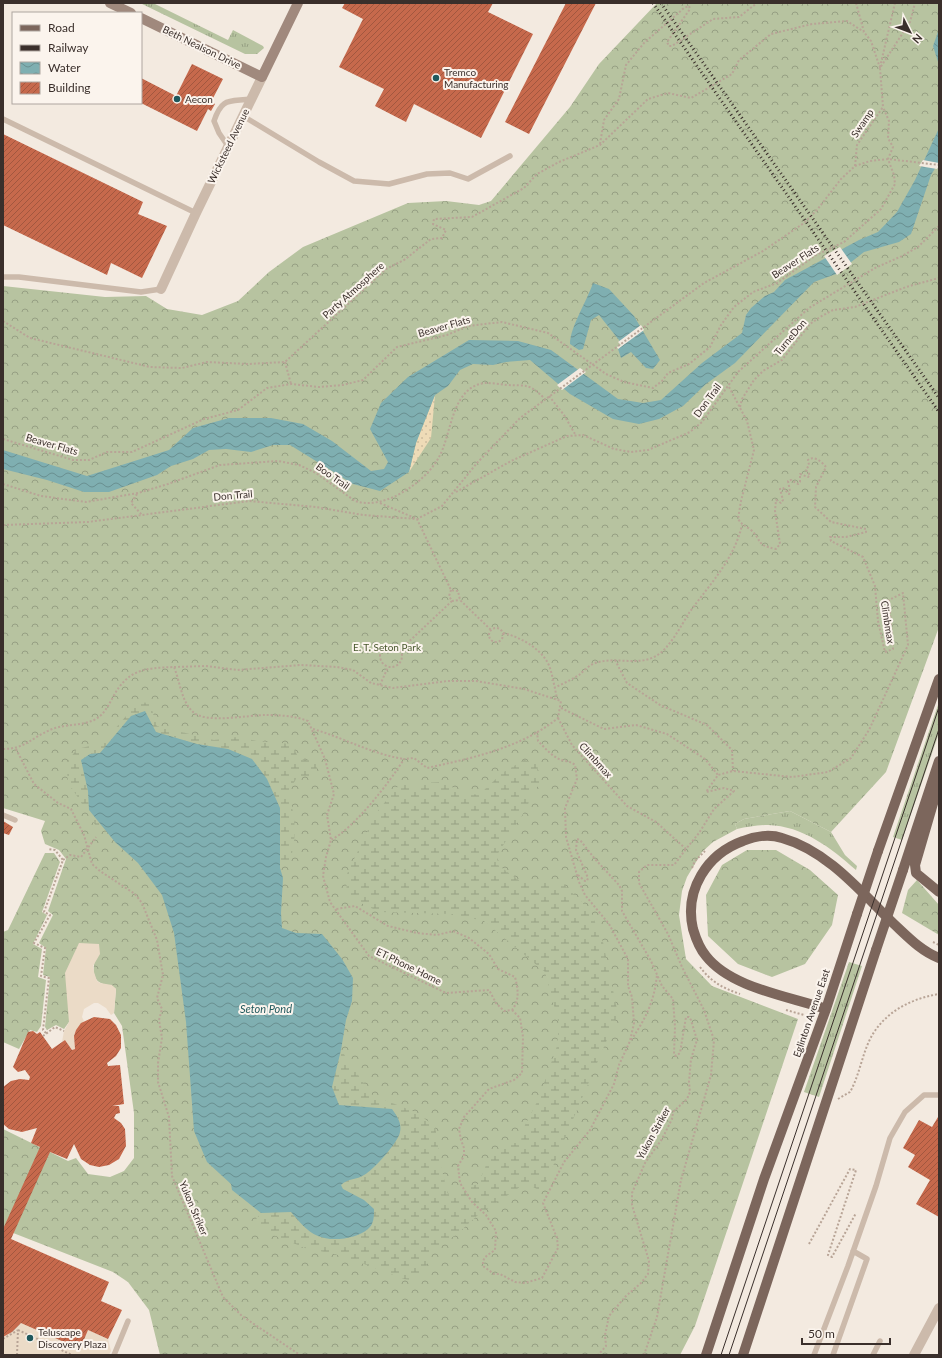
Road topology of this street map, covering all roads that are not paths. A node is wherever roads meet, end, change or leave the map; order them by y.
1 (110, 3) edge
2 (298, 3) edge
3 (129, 12) edge
4 (142, 18) edge
5 (262, 77) junction
6 (251, 99) junction
7 (243, 116) junction
8 (3, 119) edge
9 (228, 146) junction
10 (510, 156) dead end
11 (196, 213) junction
12 (3, 277) edge
13 (161, 289) joint
14 (939, 679) edge
15 (939, 762) edge
16 (939, 783) edge
17 (3, 815) edge
18 (15, 820) dead end
19 (939, 892) edge
20 (939, 958) edge
21 (826, 1009) junction
22 (939, 1095) edge
23 (853, 1251) junction
24 (939, 1308) edge
25 (128, 1321) dead end
26 (880, 1341) dead end
27 (114, 1355) edge
28 (706, 1355) edge
29 (743, 1355) edge
30 (814, 1355) edge
31 (832, 1355) edge
32 (873, 1355) edge
33 (914, 1355) edge

1 - 3 street
2 - 5 street, Wicksteed Avenue
4 - 5 street, Beth Nealson Drive
5 - 6 street, Wicksteed Avenue
6 - 7 street, Wicksteed Avenue
6 - 9 lane
7 - 9 street, Wicksteed Avenue
7 - 10 lane
8 - 11 lane
9 - 11 street, Wicksteed Avenue
11 - 13 street, Wicksteed Avenue
12 - 13 lane
14 - 21 main road, Eglinton Avenue East, bridge
15 - 29 main road, bridge
16 - 19 main road
17 - 18 lane
20 - 21 main road
21 - 28 main road, Eglinton Avenue East
22 - 23 lane
23 - 30 lane
23 - 31 lane
24 - 33 street
25 - 27 lane
26 - 32 lane

